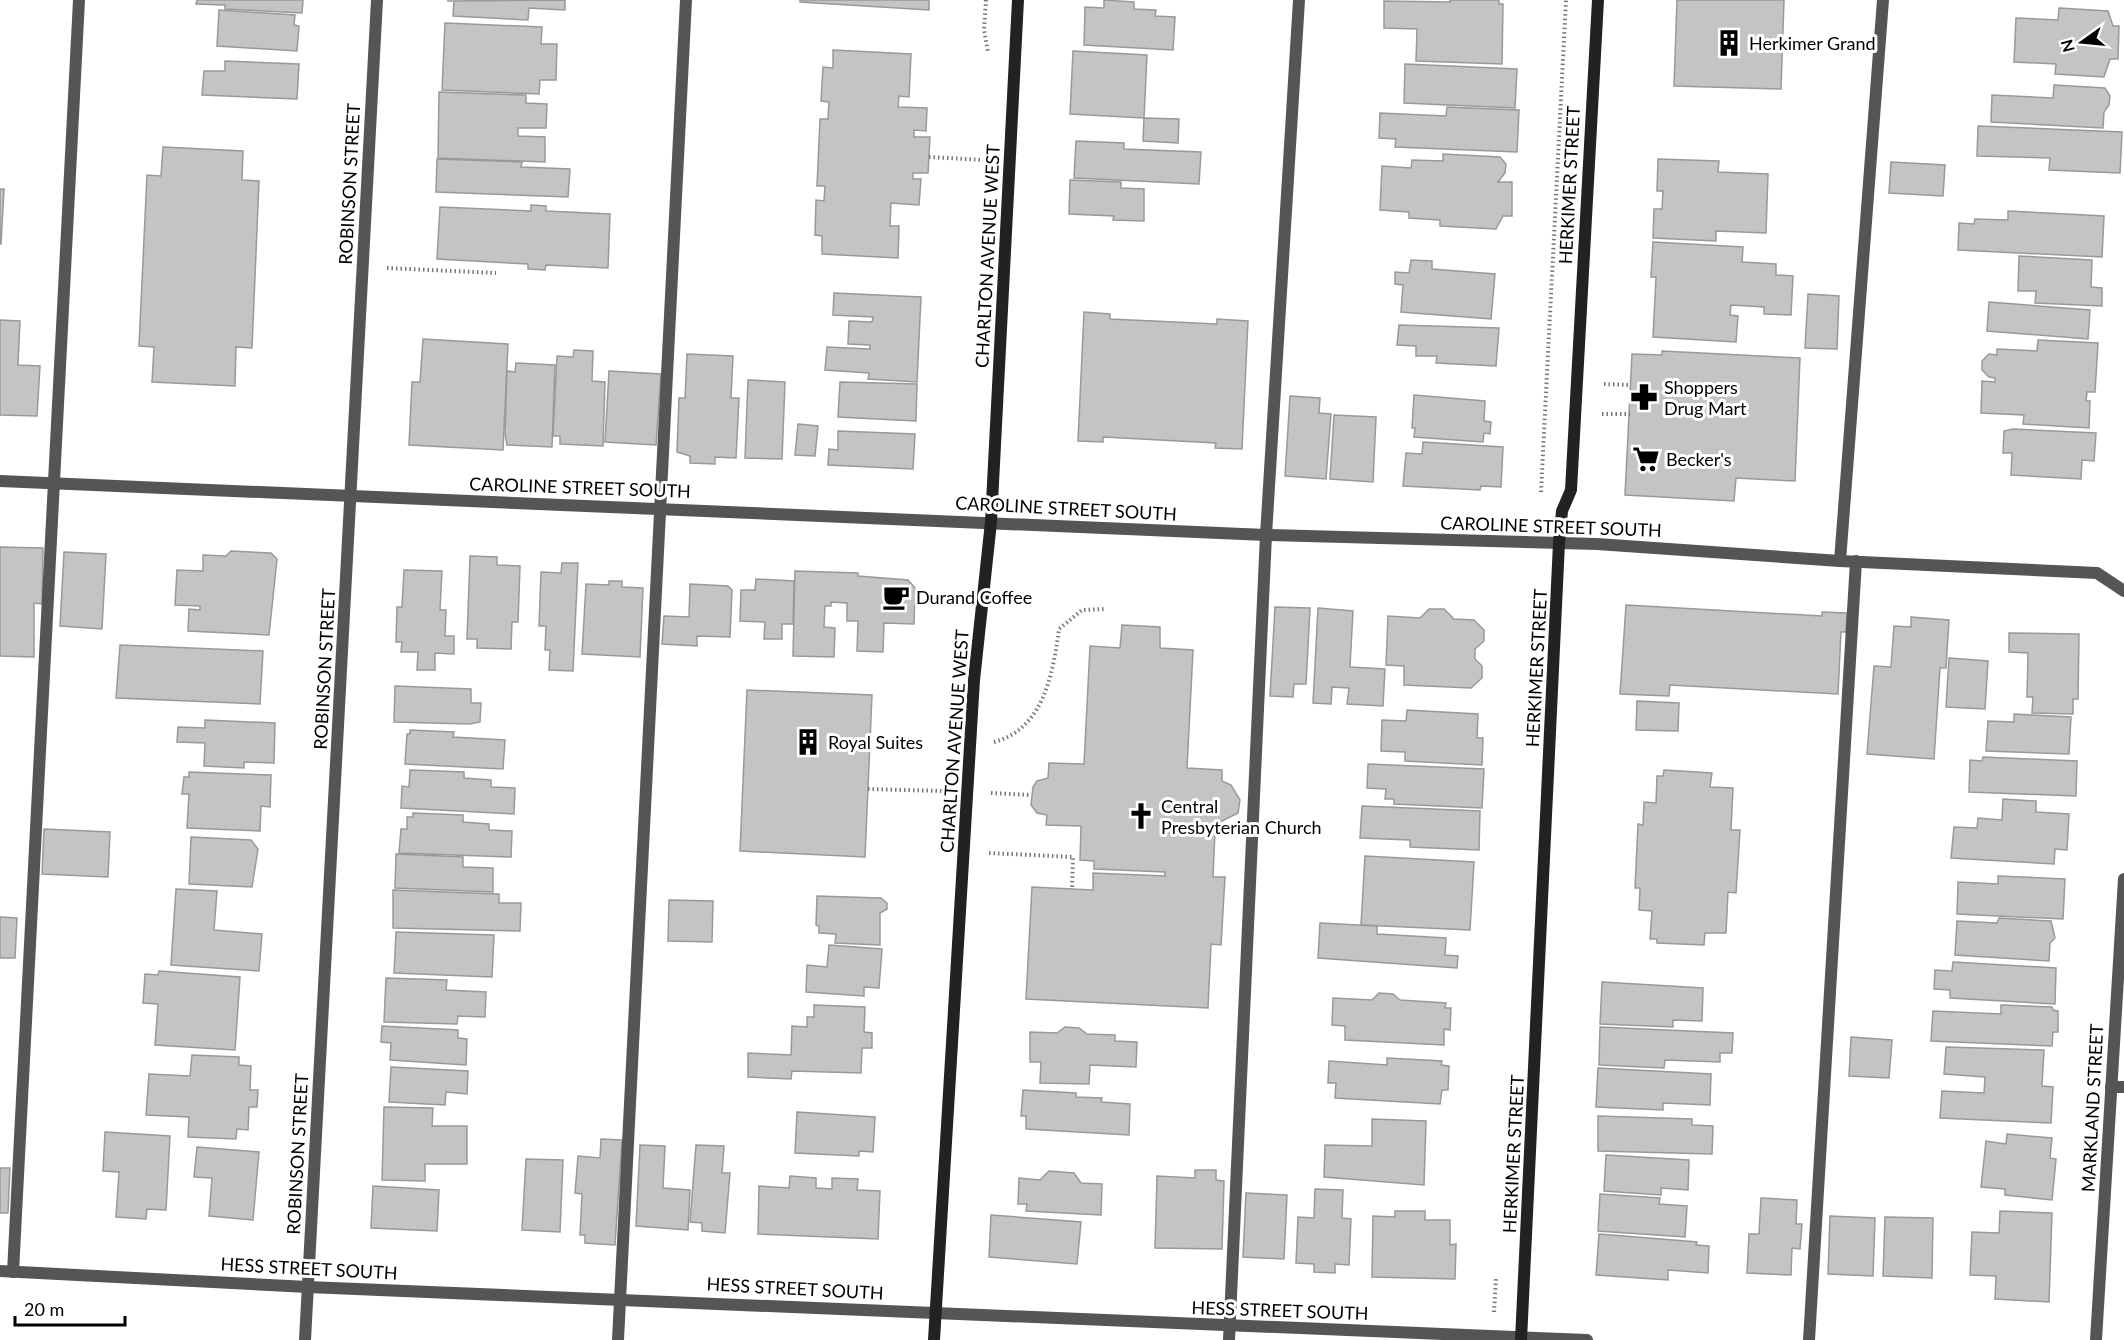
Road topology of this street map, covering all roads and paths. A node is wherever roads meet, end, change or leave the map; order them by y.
1 (79, 0) edge
2 (377, 0) edge
3 (686, 0) edge
4 (1018, 0) edge
5 (1299, 0) edge
6 (1566, 0) edge
7 (1598, 0) edge
8 (1882, 0) edge
9 (929, 157) dead end
10 (1010, 161) junction
11 (362, 268) junction
12 (496, 273) dead end
13 (1604, 384) dead end
14 (1624, 384) junction
15 (1631, 385) dead end
16 (1623, 393) dead end
17 (1602, 414) dead end
18 (1622, 414) junction
19 (1630, 414) dead end
20 (1622, 422) dead end
21 (0, 481) edge
22 (53, 483) junction
23 (1541, 493) dead end
24 (351, 497) junction
25 (661, 508) junction
26 (991, 522) junction
27 (1266, 535) junction
28 (1560, 543) junction
29 (1840, 561) junction
30 (1856, 561) junction
31 (2124, 591) edge
32 (1106, 609) dead end
33 (970, 748) junction
34 (868, 789) dead end
35 (968, 792) junction
36 (1030, 795) dead end
37 (964, 852) junction
38 (2124, 879) edge
39 (1072, 889) dead end
40 (2118, 1087) edge
41 (6, 1272) edge
42 (308, 1287) junction
43 (620, 1299) junction
44 (935, 1312) junction
45 (1230, 1326) junction
46 (1521, 1339) edge
47 (305, 1340) edge
48 (618, 1340) edge
49 (934, 1340) edge
50 (1228, 1340) edge
51 (1587, 1340) edge
52 (1809, 1340) edge
53 (2096, 1340) edge

1 - 22 street
2 - 11 street, ROBINSON STREET
3 - 25 street
4 - 10 street, CHARLTON AVENUE WEST
5 - 27 street
6 - 23 path
7 - 28 street, HERKIMER STREET
8 - 29 street
9 - 10 path
10 - 26 street, CHARLTON AVENUE WEST
11 - 12 path
11 - 24 street, ROBINSON STREET
13 - 14 path
14 - 15 path
14 - 16 path
17 - 18 path
18 - 19 path
18 - 20 path
21 - 22 street, CAROLINE STREET SOUTH
22 - 24 street, CAROLINE STREET SOUTH
22 - 41 street
24 - 25 street, CAROLINE STREET SOUTH
24 - 42 street, ROBINSON STREET
25 - 26 street, CAROLINE STREET SOUTH
25 - 43 street
26 - 27 street, CAROLINE STREET SOUTH
26 - 33 street, CHARLTON AVENUE WEST
27 - 28 street, CAROLINE STREET SOUTH
27 - 45 street
28 - 29 street, CAROLINE STREET SOUTH
28 - 46 street, HERKIMER STREET
29 - 30 street, CAROLINE STREET SOUTH
30 - 31 street, CAROLINE STREET SOUTH
30 - 52 street
32 - 33 path
33 - 35 street, CHARLTON AVENUE WEST
34 - 35 path
35 - 36 path
35 - 37 street, CHARLTON AVENUE WEST
37 - 39 path
37 - 44 street, CHARLTON AVENUE WEST
38 - 40 street, MARKLAND STREET
40 - 53 street, MARKLAND STREET
41 - 42 street, HESS STREET SOUTH
42 - 43 street, HESS STREET SOUTH
42 - 47 street, ROBINSON STREET
43 - 44 street, HESS STREET SOUTH
43 - 48 street
44 - 45 street, HESS STREET SOUTH
44 - 49 street, CHARLTON AVENUE WEST
45 - 46 street, HESS STREET SOUTH
45 - 50 street
46 - 51 street, HESS STREET SOUTH

